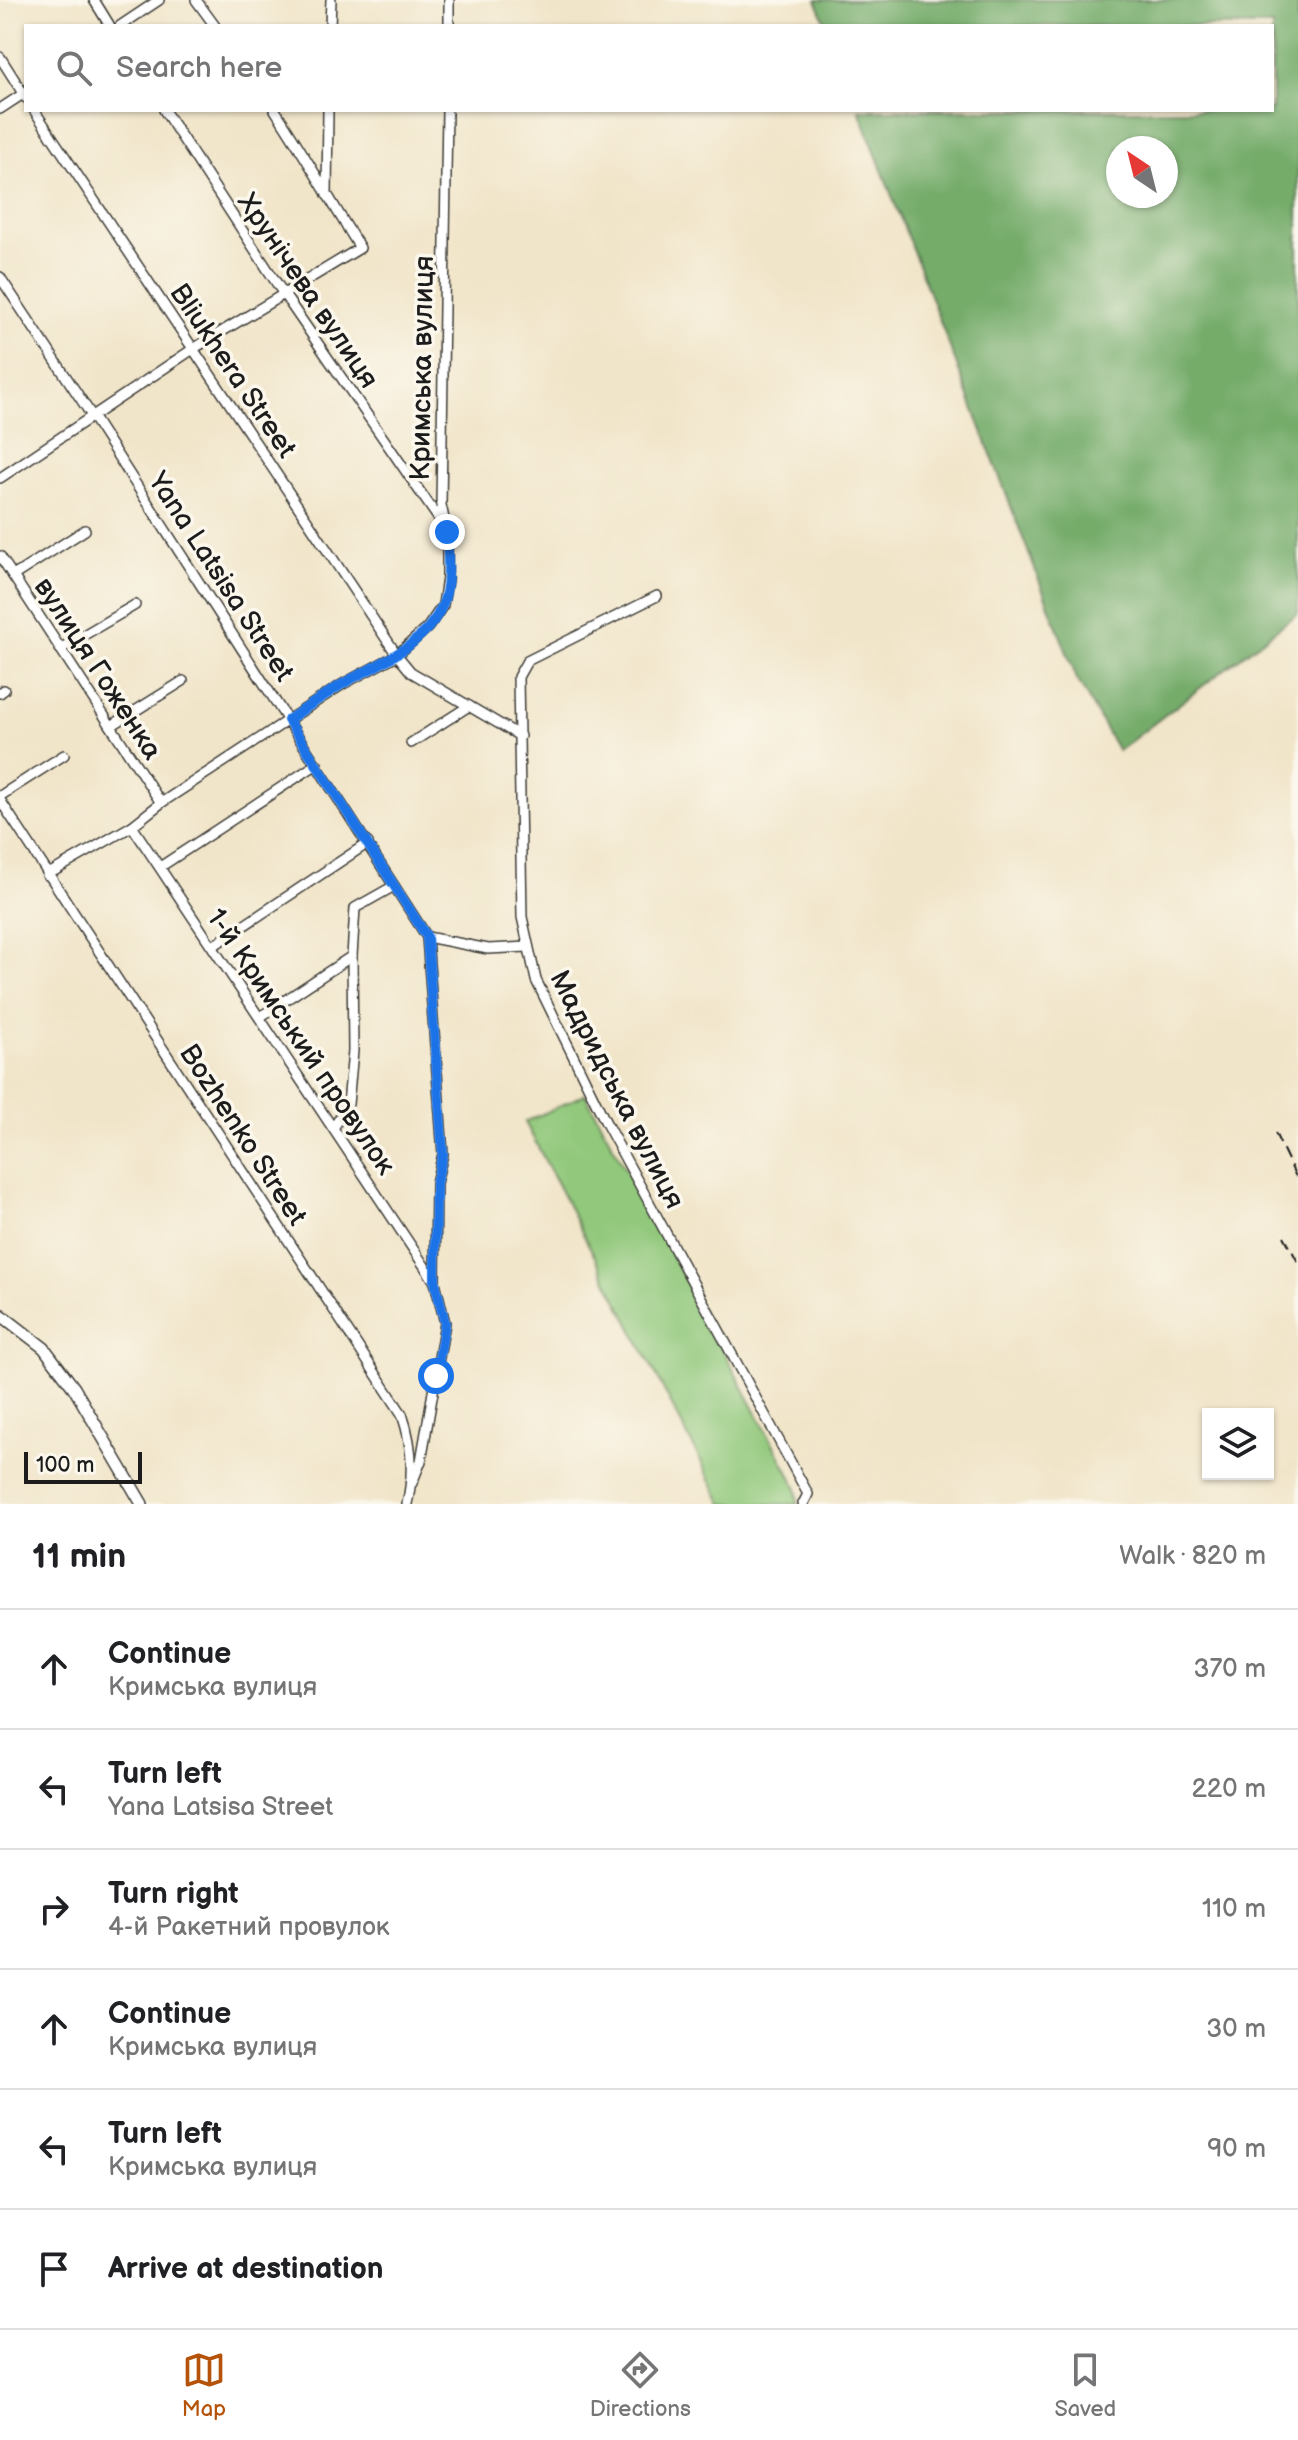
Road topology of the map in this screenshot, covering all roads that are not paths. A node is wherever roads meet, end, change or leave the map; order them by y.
1 (94, 0) edge
2 (159, 0) edge
3 (196, 0) edge
4 (331, 0) edge
5 (449, 0) edge
6 (109, 24) edge
7 (123, 24) edge
8 (214, 24) edge
9 (330, 24) edge
10 (449, 24) edge
11 (0, 57) edge
12 (24, 93) edge
13 (24, 96) edge
14 (0, 109) edge
15 (35, 112) edge
16 (165, 112) edge
17 (276, 112) edge
18 (328, 112) edge
19 (447, 112) edge
20 (327, 195) junction
21 (0, 277) edge
22 (283, 293) junction
23 (193, 349) junction
24 (92, 416) junction
25 (0, 478) edge
26 (85, 530) dead end
27 (447, 532) junction
28 (0, 556) edge
29 (13, 576) junction
30 (657, 596) dead end
31 (135, 605) dead end
32 (60, 649) junction
33 (397, 655) junction
34 (183, 681) dead end
35 (469, 706) junction
36 (288, 720) junction
37 (111, 726) junction
38 (520, 736) junction
39 (411, 743) dead end
40 (64, 755) dead end
41 (317, 764) junction
42 (0, 798) edge
43 (161, 803) junction
44 (132, 826) junction
45 (368, 843) junction
46 (160, 867) junction
47 (47, 875) junction
48 (394, 886) junction
49 (427, 937) junction
50 (213, 946) junction
51 (527, 947) junction
52 (352, 956) junction
53 (260, 1017) junction
54 (334, 1127) junction
55 (435, 1282) junction
56 (0, 1314) edge
57 (411, 1487) junction
58 (142, 1504) edge
59 (407, 1504) edge
60 (803, 1504) edge

1 - 6 street
2 - 7 street
3 - 8 street
4 - 9 street
5 - 10 street
11 - 12 street
13 - 14 street
15 - 23 street, Bliukhera Street
16 - 22 street, Хрунічева вулиця
17 - 20 street
18 - 20 street
19 - 27 street, Кримська вулиця
20 - 22 street
21 - 24 street, Yana Latsisa Street
22 - 23 street
22 - 27 street, Хрунічева вулиця
23 - 24 street
23 - 33 street, Bliukhera Street
24 - 25 street
24 - 36 street, Yana Latsisa Street
26 - 29 street
27 - 33 street, Кримська вулиця
28 - 29 street, вулиця Гоженка
29 - 32 street, вулиця Гоженка
30 - 38 street, Мадридська вулиця
31 - 32 street
32 - 37 street, вулиця Гоженка
33 - 35 street, Bliukhera Street
33 - 36 street, Кримська вулиця
34 - 37 street
35 - 38 street, Bliukhera Street
35 - 39 street
36 - 41 street, Yana Latsisa Street
36 - 43 street, Кримська вулиця
37 - 43 street, вулиця Гоженка
38 - 51 street, Мадридська вулиця
40 - 42 street
41 - 45 street, Yana Latsisa Street
41 - 46 street
42 - 47 street, Bozhenko Street
43 - 44 street, Кримська вулиця
44 - 46 street, 1-й Кримський провулок
44 - 47 street, Кримська вулиця
45 - 48 street, Yana Latsisa Street
45 - 50 street
46 - 50 street, 1-й Кримський провулок
47 - 57 street, Bozhenko Street
48 - 49 street, Yana Latsisa Street
48 - 52 street
49 - 51 street
49 - 55 street
50 - 53 street, 1-й Кримський провулок
51 - 60 street, Мадридська вулиця
52 - 53 street
52 - 54 street
53 - 54 street, 1-й Кримський провулок
54 - 55 street, 1-й Кримський провулок
55 - 57 street
56 - 58 street
57 - 59 street, Bozhenko Street

